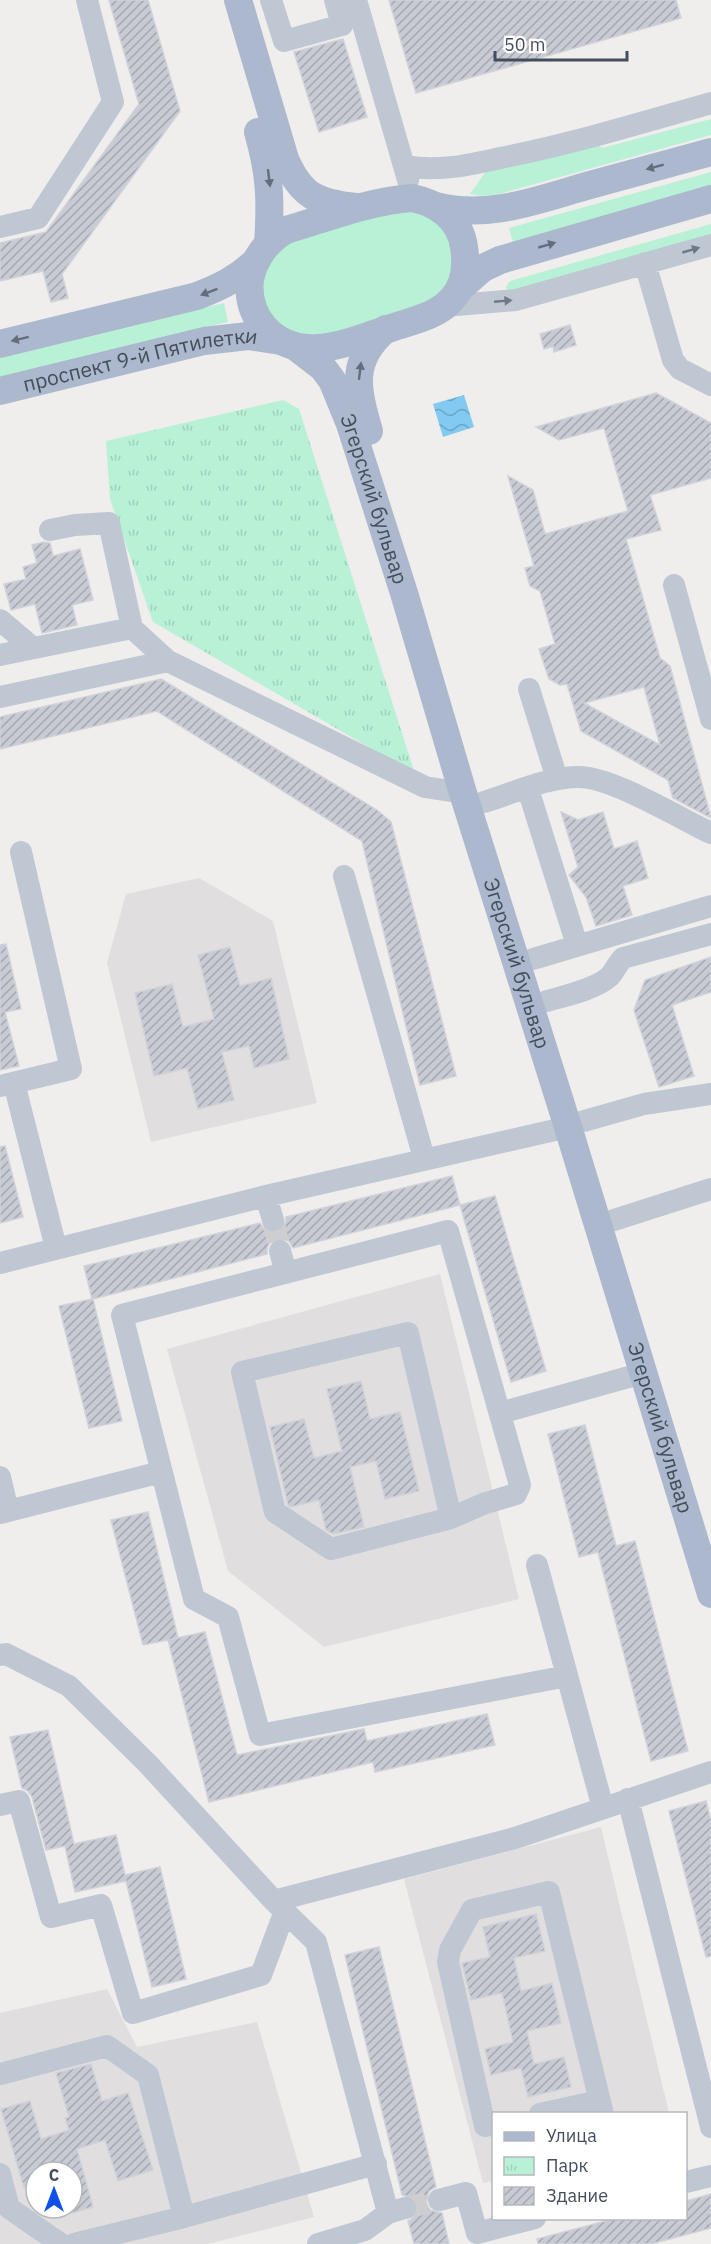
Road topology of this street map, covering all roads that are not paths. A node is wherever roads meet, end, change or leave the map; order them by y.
1 (87, 0) edge
2 (271, 0) edge
3 (335, 0) edge
4 (356, 0) edge
5 (236, 1) edge
6 (711, 103) edge
7 (711, 152) edge
8 (405, 166) junction
9 (711, 199) edge
10 (424, 202) junction
11 (361, 208) junction
12 (0, 227) edge
13 (711, 245) edge
14 (262, 252) junction
15 (645, 263) junction
16 (452, 298) junction
17 (386, 329) junction
18 (0, 344) edge
19 (289, 344) junction
20 (711, 385) edge
21 (0, 391) edge
22 (50, 530) dead end
23 (674, 585) dead end
24 (0, 620) edge
25 (132, 628) junction
26 (33, 648) junction
27 (0, 655) edge
28 (168, 661) junction
29 (529, 689) dead end
30 (0, 697) edge
31 (711, 719) edge
32 (557, 780) junction
33 (528, 789) junction
34 (474, 798) junction
35 (711, 833) edge
36 (21, 852) dead end
37 (344, 876) dead end
38 (711, 906) edge
39 (711, 934) edge
40 (577, 945) junction
41 (525, 962) junction
42 (538, 1004) junction
43 (7, 1085) edge
44 (711, 1094) edge
45 (576, 1124) junction
46 (424, 1158) junction
47 (711, 1189) edge
48 (266, 1196) junction
49 (273, 1220) tunnel mouth
50 (614, 1220) junction
51 (56, 1248) junction
52 (0, 1263) edge
53 (651, 1371) junction
54 (500, 1413) junction
55 (161, 1472) junction
56 (0, 1477) edge
57 (4, 1512) edge
58 (451, 1518) junction
59 (711, 1540) edge
60 (537, 1565) dead end
61 (711, 1594) edge
62 (0, 1656) edge
63 (567, 1676) junction
64 (711, 1772) edge
65 (628, 1799) junction
66 (0, 1805) edge
67 (603, 1808) junction
68 (280, 1906) junction
69 (0, 2074) edge
70 (601, 2107) edge
71 (557, 2112) edge
72 (492, 2124) edge
73 (711, 2127) edge
74 (376, 2164) junction
75 (0, 2174) edge
76 (711, 2176) edge
77 (687, 2182) edge
78 (439, 2200) tunnel mouth
79 (184, 2217) junction
80 (527, 2220) edge
81 (367, 2237) edge
82 (61, 2244) edge
83 (74, 2244) edge
84 (318, 2244) edge

1 - 12 street
2 - 3 street
4 - 8 street
5 - 11 main road
5 -> 14 main road
6 - 8 street
7 -> 10 main road
8 - 10 street
16 -> 9 main road
10 - 11 main road
10 - 16 main road
11 - 14 main road
15 -> 13 street
14 -> 18 main road
14 - 19 main road
16 -> 15 street
15 - 20 street
16 - 17 main road
17 - 19 main road
34 -> 17 main road, Эгерский бульвар
19 - 21 main road, проспект 9-й Пятилетки
19 - 34 main road, Эгерский бульвар
22 - 25 street
23 - 31 street
24 - 26 street
25 - 26 street
25 - 28 street
26 - 27 street
28 - 30 street
28 - 34 street
29 - 32 street
32 - 33 street
32 - 35 street
33 - 34 street
33 - 40 street
34 - 41 main road, Эгерский бульвар
36 - 43 street
37 - 46 street
38 - 40 street
39 - 42 street
40 - 41 street
41 - 42 main road, Эгерский бульвар
42 - 45 main road, Эгерский бульвар
43 - 51 street
44 - 45 street
45 - 46 street
45 - 50 main road, Эгерский бульвар
45 - 53 main road, Эгерский бульвар
46 - 48 street
47 - 50 street
48 - 49 street
48 - 51 street
50 - 53 main road, Эгерский бульвар
51 - 52 street
53 - 54 street
53 - 59 main road, Эгерский бульвар
53 - 61 main road, Эгерский бульвар
54 - 55 street
54 - 58 street
55 - 57 street
55 - 63 street
56 - 57 street
58 - 58 street
60 - 63 street
62 - 68 street
63 - 67 street
64 - 65 street
65 - 67 street
65 - 73 street
66 - 68 street
67 - 68 street
68 - 74 street
69 - 79 street
70 - 71 street
70 - 72 street
74 - 79 street
74 - 81 street
75 - 82 street
76 - 77 street
78 - 80 street
79 - 83 street
81 - 84 street

